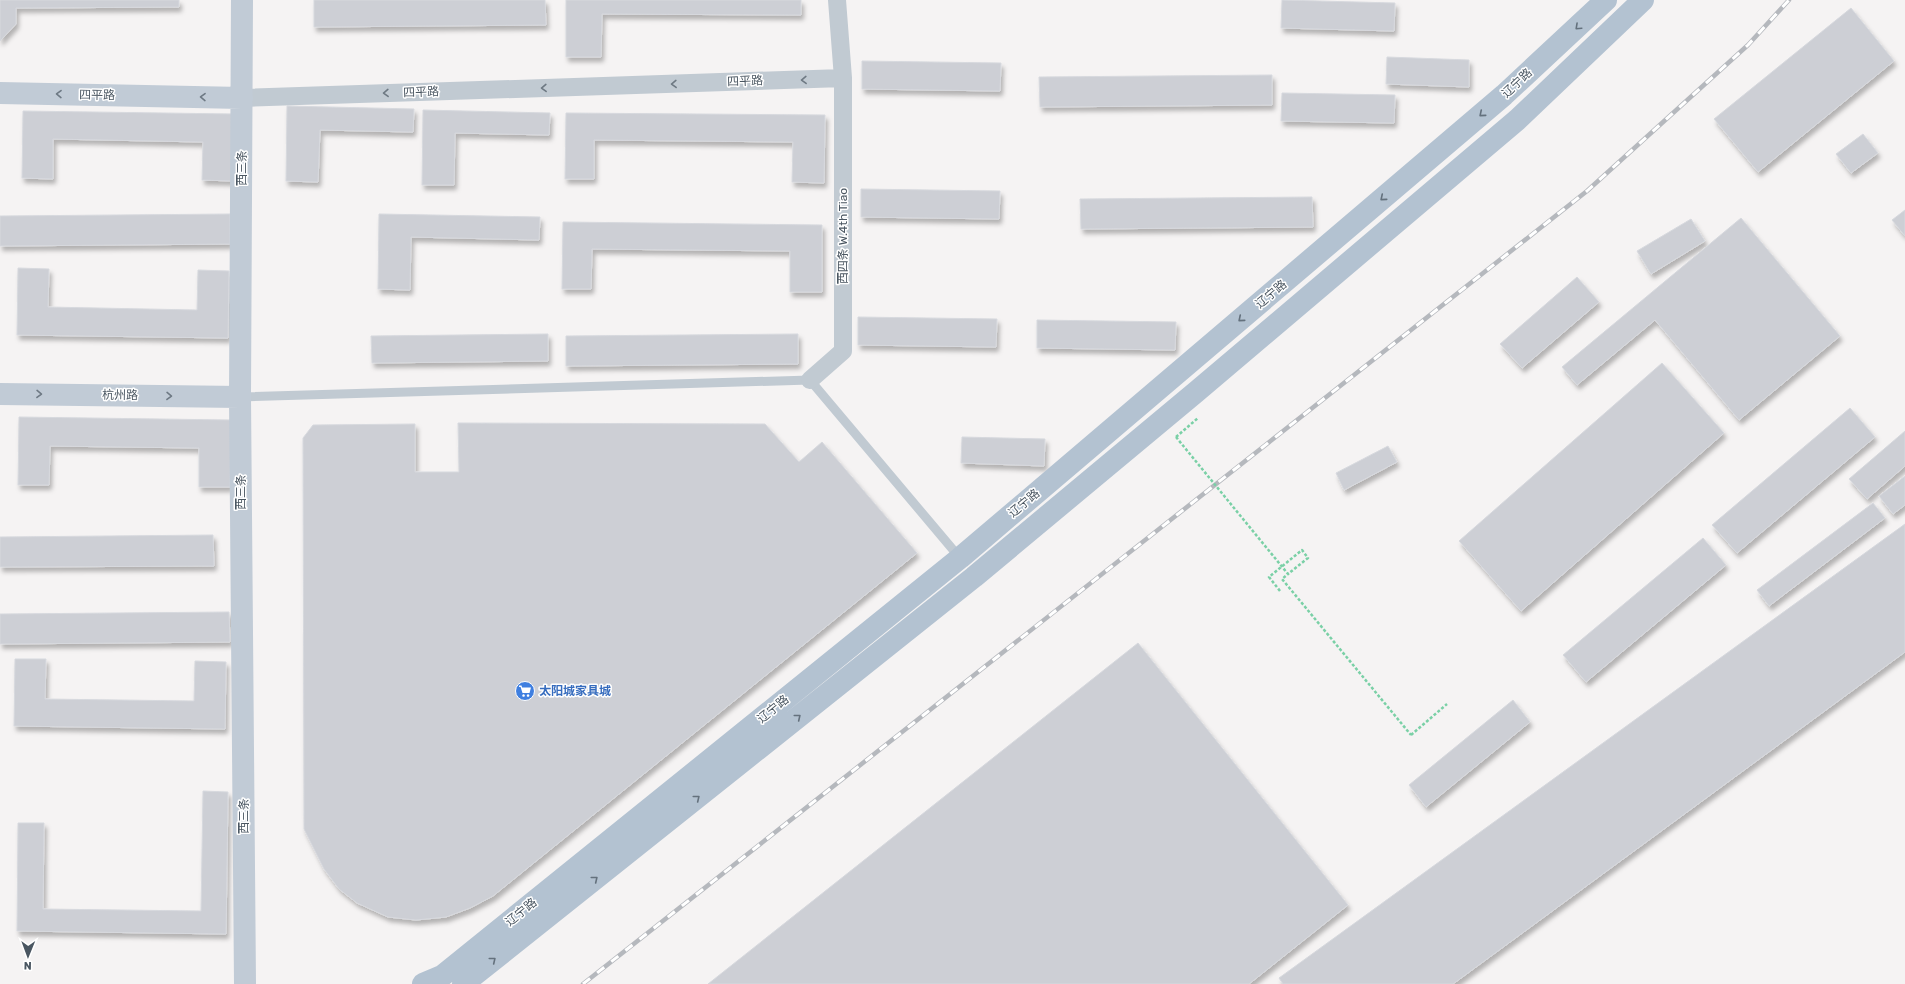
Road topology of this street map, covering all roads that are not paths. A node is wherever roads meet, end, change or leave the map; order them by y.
1 (242, 0) edge
2 (837, 0) edge
3 (1606, 0) edge
4 (1643, 0) edge
5 (843, 78) junction
6 (0, 93) edge
7 (242, 98) junction
8 (810, 380) junction
9 (0, 394) edge
10 (240, 397) junction
11 (960, 558) junction
12 (246, 984) edge
13 (423, 984) edge
14 (463, 984) edge

1 - 7 street, 西三条
2 - 5 street, 西四条 W.4th Tiao
3 -> 11 main road, 辽宁路
14 -> 4 main road, 辽宁路
5 -> 7 street, 四平路
5 - 8 street, 西四条 W.4th Tiao
7 -> 6 street, 四平路
7 - 10 street, 西三条
8 - 10 lane
8 - 11 lane
9 -> 10 street, 杭州路
10 - 12 street, 西三条
11 - 13 main road, 辽宁路

